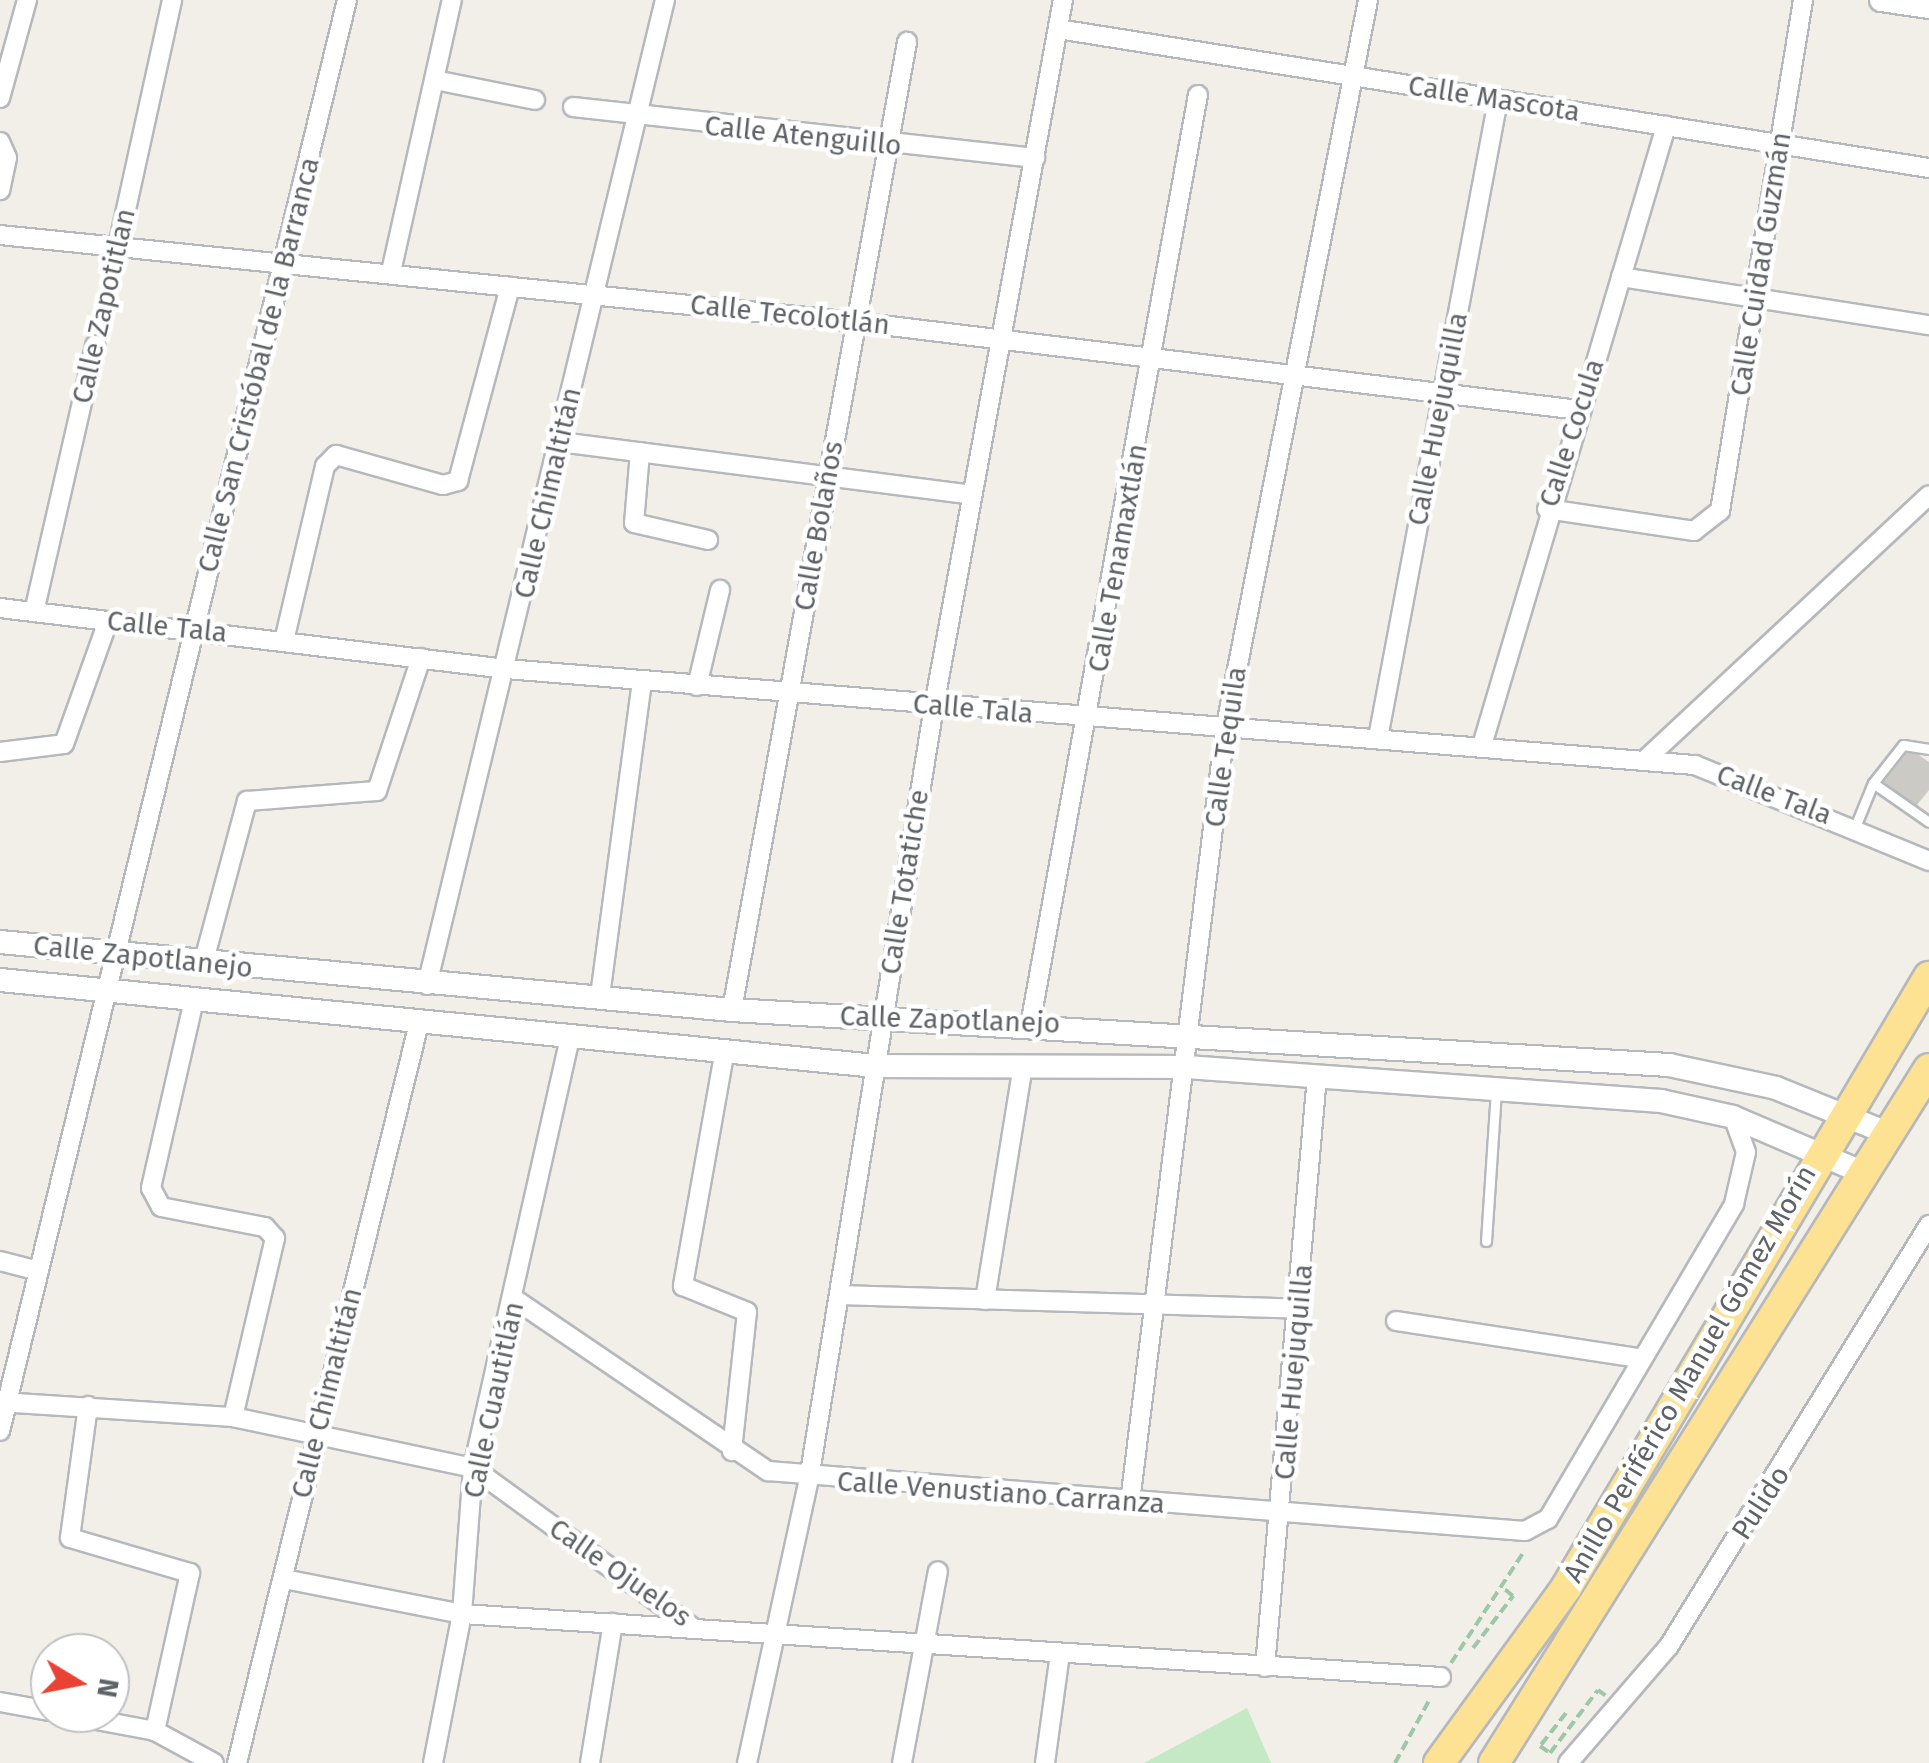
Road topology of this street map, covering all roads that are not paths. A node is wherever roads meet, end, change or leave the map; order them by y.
1 (27, 0) edge
2 (172, 0) edge
3 (347, 0) edge
4 (452, 0) edge
5 (665, 0) edge
6 (1063, 0) edge
7 (1368, 0) edge
8 (1803, 0) edge
9 (1882, 0) edge
10 (1929, 8) edge
11 (1058, 30) junction
12 (908, 42) dead end
13 (1352, 76) junction
14 (436, 80) junction
15 (1198, 95) dead end
16 (0, 98) edge
17 (535, 100) dead end
18 (1498, 100) junction
19 (573, 107) dead end
20 (635, 120) junction
21 (1666, 126) junction
22 (0, 142) edge
23 (1780, 144) junction
24 (889, 145) junction
25 (1034, 158) junction
26 (1929, 168) edge
27 (0, 190) edge
28 (0, 234) edge
29 (118, 246) junction
30 (284, 263) junction
31 (391, 272) junction
32 (1622, 276) junction
33 (510, 287) junction
34 (595, 294) junction
35 (1756, 298) junction
36 (857, 322) junction
37 (1929, 325) edge
38 (1001, 340) junction
39 (95, 345) road end
40 (1153, 363) junction
41 (1292, 379) junction
42 (1443, 395) junction
43 (1579, 410) junction
44 (560, 442) junction
45 (640, 452) junction
46 (828, 475) junction
47 (971, 494) junction
48 (1929, 495) edge
49 (1547, 509) junction
50 (708, 540) dead end
51 (720, 590) dead end
52 (0, 608) edge
53 (34, 612) junction
54 (108, 621) junction
55 (194, 630) junction
56 (284, 641) junction
57 (421, 658) junction
58 (506, 669) junction
59 (642, 681) junction
60 (697, 686) junction
61 (790, 694) junction
62 (934, 706) junction
63 (1089, 719) junction
64 (1225, 731) junction
65 (1378, 738) junction
66 (1483, 742) junction
67 (1929, 748) edge
68 (0, 752) edge
69 (1644, 760) junction
70 (1873, 782) junction
71 (1929, 822) edge
72 (1855, 827) junction
73 (1929, 861) edge
74 (0, 942) edge
75 (114, 955) junction
76 (204, 964) junction
77 (1929, 977) edge
78 (0, 980) edge
79 (426, 985) junction
80 (107, 991) junction
81 (600, 996) junction
82 (194, 1000) junction
83 (732, 1010) junction
84 (883, 1019) junction
85 (1031, 1020) junction
86 (419, 1023) junction
87 (1190, 1032) junction
88 (570, 1038) junction
89 (724, 1054) junction
90 (876, 1066) junction
91 (1023, 1066) junction
92 (1187, 1067) junction
93 (1929, 1070) edge
94 (1318, 1076) junction
95 (1496, 1089) junction
96 (1844, 1110) junction
97 (1732, 1117) junction
98 (1890, 1134) junction
99 (1820, 1150) junction
100 (1866, 1174) junction
101 (1929, 1225) edge
102 (1486, 1241) dead end
103 (0, 1261) edge
104 (38, 1271) junction
105 (839, 1295) junction
106 (516, 1300) junction
107 (985, 1300) junction
108 (1156, 1305) junction
109 (1302, 1309) junction
110 (1396, 1321) dead end
111 (1638, 1358) junction
112 (3, 1402) edge
113 (88, 1406) junction
114 (233, 1417) junction
115 (0, 1430) edge
116 (316, 1432) junction
117 (732, 1451) junction
118 (473, 1468) junction
119 (809, 1479) junction
120 (1130, 1502) junction
121 (1281, 1512) junction
122 (938, 1570) dead end
123 (284, 1579) junction
124 (462, 1614) junction
125 (612, 1623) junction
126 (692, 1628) junction
127 (769, 1637) junction
128 (924, 1643) junction
129 (1060, 1653) junction
130 (1265, 1667) junction
131 (1441, 1677) road end
132 (0, 1702) edge
133 (30, 1707) edge
134 (130, 1726) edge
135 (155, 1731) junction
136 (214, 1763) edge
137 (237, 1763) edge
138 (433, 1763) edge
139 (590, 1763) edge
140 (747, 1763) edge
141 (902, 1763) edge
142 (1045, 1763) edge
143 (1439, 1763) edge
144 (1494, 1763) edge
145 (1568, 1763) edge

1 - 16 street
2 - 29 street, Calle Zapotitlan
3 - 30 street, Calle San Cristóbal de la Barranca
4 - 14 street
5 - 20 street, Calle Chimaltitán
6 - 11 street, Calle Totatiche
7 - 13 street, Calle Tequila
8 - 23 street, Calle Cuidad Guzmán
9 - 10 street
11 - 13 street, Calle Mascota
11 - 25 street, Calle Totatiche
12 - 24 street, Calle Bolaños
13 - 18 street, Calle Mascota
13 - 41 street, Calle Tequila
14 - 17 street
14 - 31 street
15 - 40 street, Calle Tenamaxtlán
18 - 21 street, Calle Mascota
18 - 42 street, Calle Huejuquilla
19 - 20 street, Calle Atenguillo
20 - 24 street, Calle Atenguillo
20 - 34 street, Calle Chimaltitán
21 - 23 street, Calle Mascota
21 - 32 street, Calle Cocula
22 - 27 street
23 - 26 street, Calle Mascota
23 - 35 street, Calle Cuidad Guzmán
24 - 25 street, Calle Atenguillo
24 - 36 street, Calle Bolaños
25 - 38 street, Calle Totatiche
28 - 29 street, Calle Tecolotlán
29 - 30 street, Calle Tecolotlán
30 - 31 street, Calle Tecolotlán
30 - 55 street, Calle San Cristóbal de la Barranca
31 - 33 street, Calle Tecolotlán
32 - 35 street
32 - 43 street, Calle Cocula
33 - 34 street, Calle Tecolotlán
33 - 56 street
34 - 36 street, Calle Tecolotlán
34 - 44 street, Calle Chimaltitán
35 - 37 street
35 - 49 street, Calle Cuidad Guzmán
36 - 38 street, Calle Tecolotlán
36 - 46 street, Calle Bolaños
38 - 40 street, Calle Tecolotlán
38 - 47 street, Calle Totatiche
39 - 53 street, Calle Zapotitlan
40 - 41 street, Calle Tecolotlán
40 - 63 street, Calle Tenamaxtlán
41 - 42 street, Calle Tecolotlán
41 - 64 street, Calle Tequila
42 - 43 street, Calle Tecolotlán
42 - 65 street, Calle Huejuquilla
43 - 49 street, Calle Cocula
44 - 45 street
44 - 58 street, Calle Chimaltitán
45 - 46 street
45 - 50 street
46 - 47 street
46 - 61 street, Calle Bolaños
47 - 62 street, Calle Totatiche
48 - 69 street
49 - 66 street, Calle Cocula
51 - 60 street
52 - 53 street, Calle Tala
53 - 54 street, Calle Tala
54 - 55 street, Calle Tala
54 - 68 street
55 - 56 street, Calle Tala
55 - 75 street, Calle San Cristóbal de la Barranca
56 - 57 street, Calle Tala
57 - 58 street, Calle Tala
57 - 76 street
58 - 59 street, Calle Tala
58 - 79 street, Calle Chimaltitán
59 - 60 street, Calle Tala
59 - 81 street
60 - 61 street, Calle Tala
61 - 62 street, Calle Tala
61 - 83 street, Calle Bolaños
62 - 63 street, Calle Tala
62 - 84 street, Calle Totatiche
63 - 64 street, Calle Tala
63 - 85 street, Calle Tenamaxtlán
64 - 65 street, Calle Tala
64 - 87 street, Calle Tequila
65 - 66 street, Calle Tala
66 - 69 street, Calle Tala
67 - 70 lane
69 - 72 street, Calle Tala
70 - 71 lane
70 - 72 lane
72 - 73 street, Calle Tala
74 - 75 street, Calle Zapotlanejo
75 - 76 street, Calle Zapotlanejo
75 - 80 street, Calle San Cristóbal de la Barranca
76 - 79 street, Calle Zapotlanejo
77 - 96 highway, Anillo Periférico Manuel Gómez Morín
78 - 80 street, Calle Zapotlanejo
79 - 81 street, Calle Zapotlanejo
80 - 82 street, Calle Zapotlanejo
80 - 104 street, Calle San Cristóbal de la Barranca
81 - 83 street, Calle Zapotlanejo
82 - 86 street, Calle Zapotlanejo
82 - 114 street
83 - 84 street, Calle Zapotlanejo
84 - 85 street, Calle Zapotlanejo
84 - 90 street, Calle Totatiche
85 - 87 street, Calle Zapotlanejo
86 - 88 street, Calle Zapotlanejo
86 - 116 street, Calle Chimaltitán
87 - 92 street, Calle Tequila
87 - 96 street, Calle Zapotlanejo
88 - 89 street, Calle Zapotlanejo
88 - 106 street, Calle Cuautitlán
89 - 90 street, Calle Zapotlanejo
89 - 117 street
90 - 91 street, Calle Zapotlanejo
90 - 105 street, Calle Totatiche
91 - 92 street, Calle Zapotlanejo
91 - 107 street
92 - 94 street, Calle Zapotlanejo
92 - 108 street, Calle Tequila
93 - 98 highway, Anillo Periférico Manuel Gómez Morín
94 - 95 street, Calle Zapotlanejo
94 - 109 street, Calle Huejuquilla
95 - 97 street, Calle Zapotlanejo
95 - 102 lane
96 - 98 street, Calle Zapotlanejo
96 - 99 highway, Anillo Periférico Manuel Gómez Morín
97 - 99 street, Calle Zapotlanejo
97 - 111 street
98 - 100 highway, Anillo Periférico Manuel Gómez Morín
99 - 100 street, Calle Zapotlanejo
99 - 143 highway, Anillo Periférico Manuel Gómez Morín
100 - 144 highway, Anillo Periférico Manuel Gómez Morín
101 - 145 street, Pulido
103 - 104 street
104 - 112 street, Calle San Cristóbal de la Barranca
105 - 107 street
105 - 119 street, Calle Totatiche
106 - 117 street, Calle Venustiano Carranza
106 - 118 street, Calle Cuautitlán
107 - 108 street
108 - 109 street
108 - 120 street, Calle Tequila
109 - 121 street, Calle Huejuquilla
110 - 111 street
111 - 121 street, Calle Venustiano Carranza
112 - 113 street, Calle Ojuelos
112 - 115 street, Calle San Cristóbal de la Barranca
113 - 114 street, Calle Ojuelos
113 - 135 street
114 - 116 street, Calle Ojuelos
116 - 118 street, Calle Ojuelos
116 - 123 street, Calle Chimaltitán
117 - 119 street, Calle Venustiano Carranza
118 - 124 street, Calle Cuautitlán
118 - 126 street, Calle Ojuelos
119 - 120 street, Calle Venustiano Carranza
119 - 127 street, Calle Totatiche
120 - 121 street, Calle Venustiano Carranza
121 - 130 street, Calle Huejuquilla
122 - 128 street
123 - 124 street
123 - 137 street, Calle Chimaltitán
124 - 125 street
124 - 138 street, Calle Cuautitlán
125 - 126 street
125 - 139 street
126 - 127 street, Calle Ojuelos
127 - 128 street, Calle Ojuelos
127 - 140 street, Calle Totatiche
128 - 129 street, Calle Ojuelos
128 - 141 street
129 - 130 street, Calle Ojuelos
129 - 142 street
130 - 131 street, Calle Ojuelos
132 - 133 street
134 - 135 street
135 - 136 street

